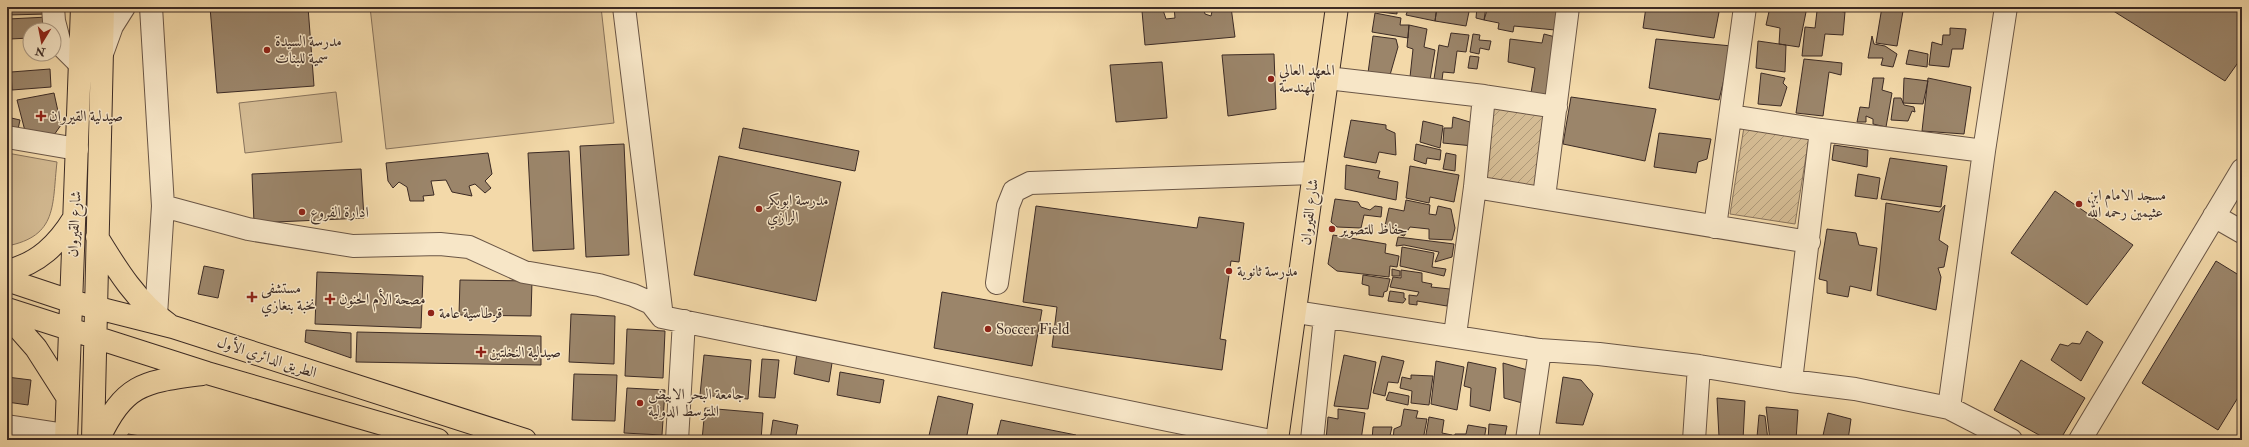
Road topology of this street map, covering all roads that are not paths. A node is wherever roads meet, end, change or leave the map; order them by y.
1 (53, 7) edge
2 (82, 7) edge
3 (103, 7) edge
4 (124, 7) edge
5 (624, 7) edge
6 (1337, 7) edge
7 (1568, 7) edge
8 (1745, 7) edge
9 (2006, 7) edge
10 (149, 9) edge
11 (102, 54) junction
12 (80, 64) junction
13 (1326, 78) junction
14 (1484, 96) junction
15 (1556, 107) junction
16 (1731, 116) junction
17 (1821, 130) junction
18 (7, 137) edge
19 (77, 149) junction
20 (1984, 151) junction
21 (2242, 170) edge
22 (1313, 173) junction
23 (1475, 187) junction
24 (1544, 197) junction
25 (163, 206) junction
26 (2214, 216) junction
27 (74, 218) junction
28 (1715, 227) junction
29 (2242, 232) edge
30 (97, 237) junction
31 (1809, 242) junction
32 (7, 271) edge
33 (7, 280) edge
34 (997, 283) dead end
35 (70, 301) junction
36 (96, 308) junction
37 (7, 309) edge
38 (1296, 312) junction
39 (7, 315) edge
40 (662, 317) junction
41 (1325, 317) junction
42 (164, 321) junction
43 (684, 321) junction
44 (69, 330) junction
45 (1455, 336) junction
46 (94, 337) junction
47 (1540, 350) junction
48 (1699, 366) junction
49 (207, 373) junction
50 (1791, 381) junction
51 (66, 395) junction
52 (1949, 408) junction
53 (7, 426) edge
54 (66, 437) edge
55 (93, 440) edge
56 (98, 440) edge
57 (435, 440) edge
58 (525, 440) edge
59 (677, 440) edge
60 (1266, 440) edge
61 (1277, 440) edge
62 (1312, 440) edge
63 (1527, 440) edge
64 (1694, 440) edge
65 (2011, 440) edge
66 (2080, 440) edge

1 - 12 street
2 - 12 main road, شارع القيروان
3 - 11 main road, شارع القيروان
4 - 11 street
5 - 40 street
6 - 13 main road, شارع القيروان
7 - 15 street
8 - 16 street
9 - 20 street
10 - 25 street
11 - 30 main road, شارع القيروان
12 - 19 main road, شارع القيروان
13 - 14 street
13 - 22 main road, شارع القيروان
14 - 15 street
14 - 23 street
15 - 24 street
16 - 17 street
16 - 28 street
17 - 20 street
17 - 31 street
18 - 19 street
19 - 27 main road, شارع القيروان
20 - 52 street
21 - 26 street
22 - 34 street
22 - 38 main road, شارع القيروان
23 - 24 street
23 - 45 street
24 - 28 street
25 - 40 street
25 - 42 street
26 - 29 street
26 - 66 street
27 - 32 main road
27 - 35 main road, شارع القيروان
28 - 31 street
30 - 36 main road, شارع القيروان
30 - 42 main road
31 - 50 street
33 - 35 main road, الطريق الدائري الأول
35 - 36 main road, الطريق الدائري الأول
35 - 44 main road, شارع القيروان
36 - 42 main road, الطريق الدائري الأول
36 - 46 main road, شارع القيروان
37 - 44 main road, الطريق الدائري الأول
38 - 41 street
38 - 61 main road, شارع القيروان
39 - 51 main road
40 - 43 street
41 - 45 street
41 - 62 street
42 - 58 main road, الطريق الدائري الأول
43 - 59 street
43 - 60 street
44 - 46 main road, الطريق الدائري الأول
44 - 51 main road, شارع القيروان
45 - 47 street
46 - 49 main road, الطريق الدائري الأول
46 - 55 main road, شارع القيروان
47 - 48 street
47 - 63 street
48 - 50 street
48 - 64 street
49 - 56 main road
49 - 57 main road, الطريق الدائري الأول
50 - 52 street
51 - 54 main road, شارع القيروان
52 - 65 street
53 - 54 street

